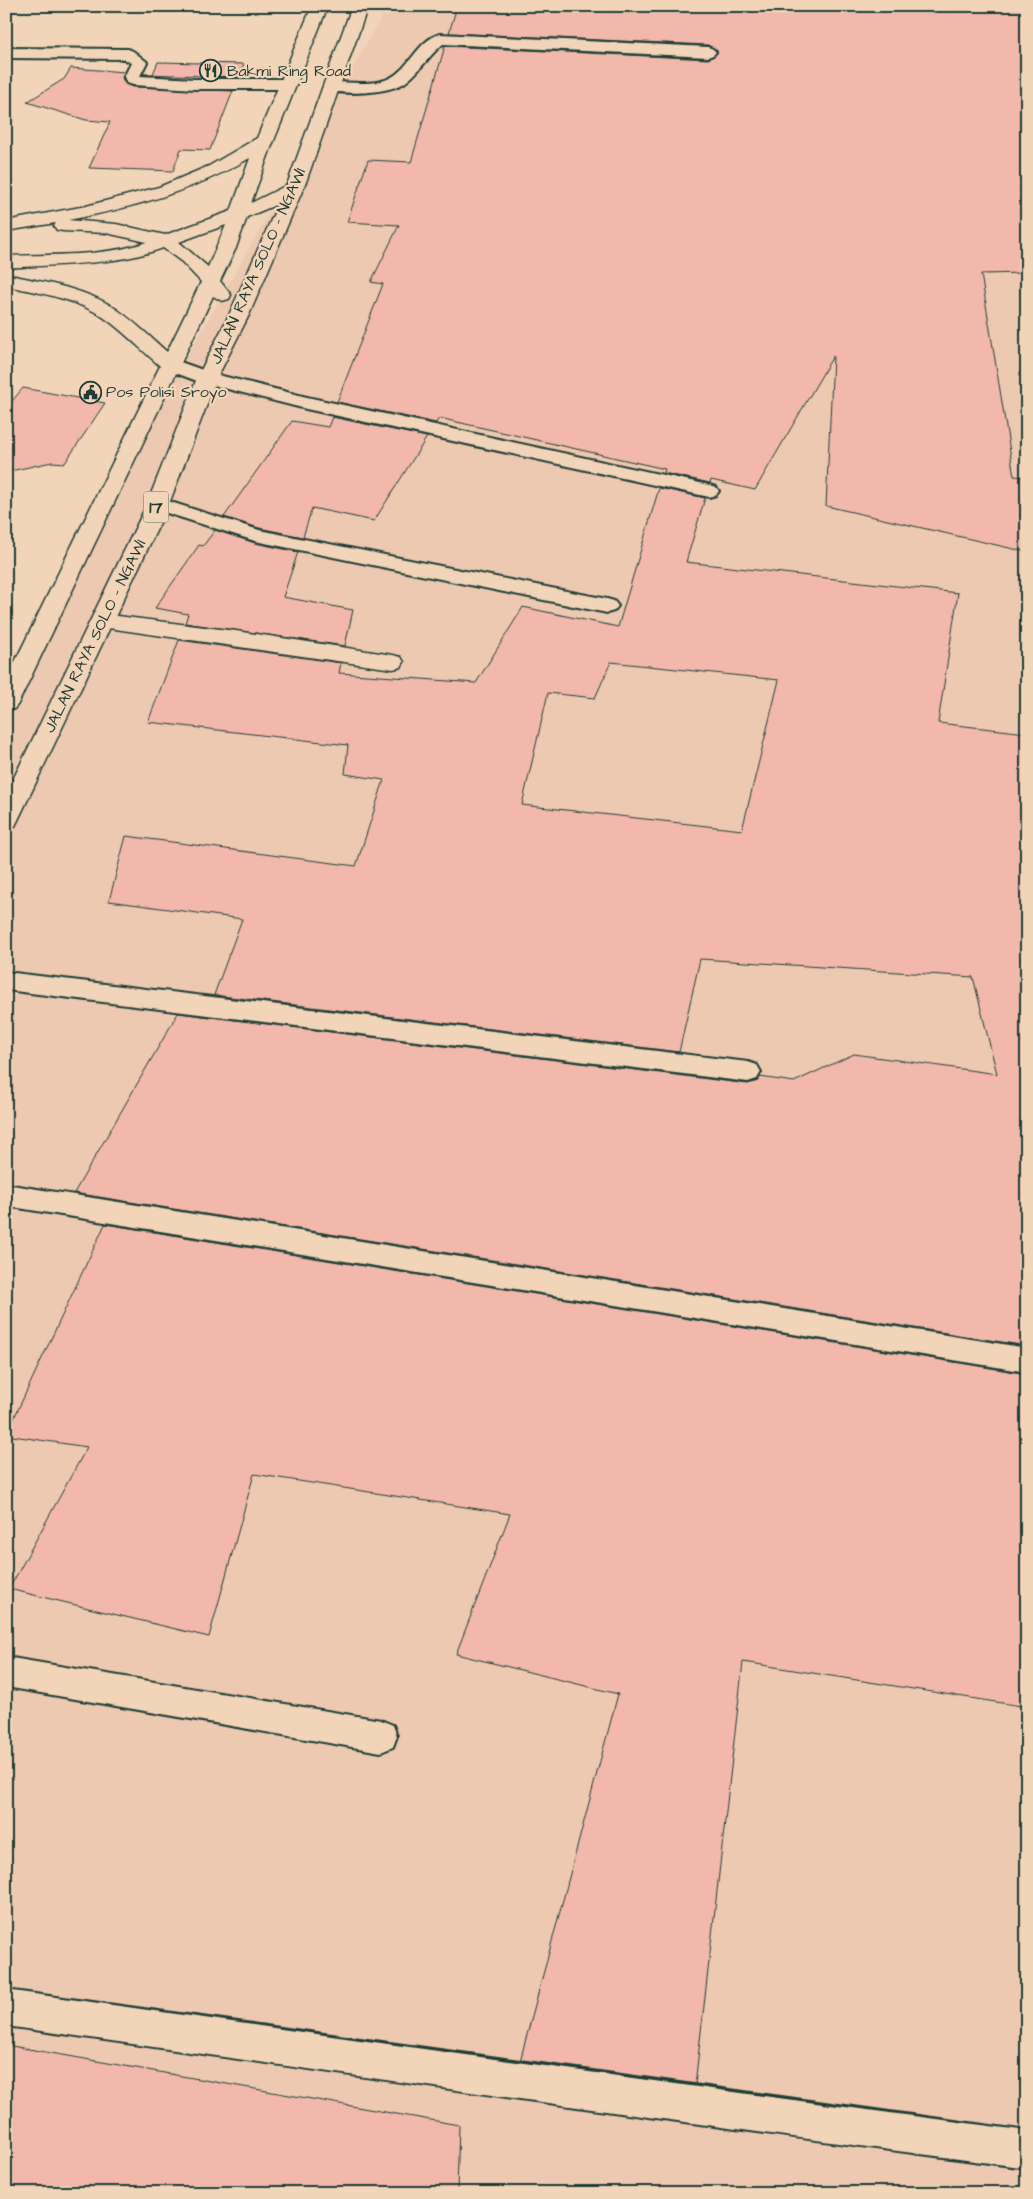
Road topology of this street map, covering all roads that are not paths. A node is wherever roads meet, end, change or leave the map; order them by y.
1 (320, 6) edge
2 (360, 6) edge
3 (708, 52) dead end
4 (6, 53) edge
5 (287, 84) junction
6 (332, 87) junction
7 (265, 141) junction
8 (294, 188) junction
9 (239, 215) junction
10 (6, 226) edge
11 (6, 230) edge
12 (166, 242) junction
13 (6, 262) edge
14 (6, 280) edge
15 (212, 281) junction
16 (239, 315) junction
17 (169, 364) junction
18 (207, 378) junction
19 (709, 491) dead end
20 (158, 504) junction
21 (607, 606) dead end
22 (102, 621) junction
23 (393, 662) dead end
24 (6, 704) edge
25 (6, 820) edge
26 (6, 981) edge
27 (748, 1072) dead end
28 (6, 1195) edge
29 (1027, 1360) edge
30 (6, 1672) edge
31 (381, 1736) dead end
32 (6, 2008) edge
33 (1027, 2150) edge

1 - 5 main road, JALAN RAYA SOLO - NGAWI
2 - 6 main road, JALAN RAYA SOLO - NGAWI / 17
3 - 6 lane
4 - 5 lane
5 - 7 main road, JALAN RAYA SOLO - NGAWI
6 - 8 main road, JALAN RAYA SOLO - NGAWI / 17
7 - 9 main road, JALAN RAYA SOLO - NGAWI
7 - 10 main road
8 - 9 main road
8 - 16 main road, JALAN RAYA SOLO - NGAWI / 17
9 - 12 main road
9 - 15 main road, JALAN RAYA SOLO - NGAWI
11 - 12 main road
12 - 13 main road
12 - 15 main road
14 - 17 main road
15 - 16 main road
15 - 17 main road, JALAN RAYA SOLO - NGAWI
16 - 18 main road, JALAN RAYA SOLO - NGAWI / 17
17 - 18 lane
17 - 24 main road, JALAN RAYA SOLO - NGAWI
18 - 19 lane
18 - 20 main road, JALAN RAYA SOLO - NGAWI / 17
20 - 21 lane
20 - 22 main road, JALAN RAYA SOLO - NGAWI / 17
22 - 23 main road
22 - 25 main road, JALAN RAYA SOLO - NGAWI / 17
26 - 27 lane
28 - 29 lane
30 - 31 lane
32 - 33 lane

